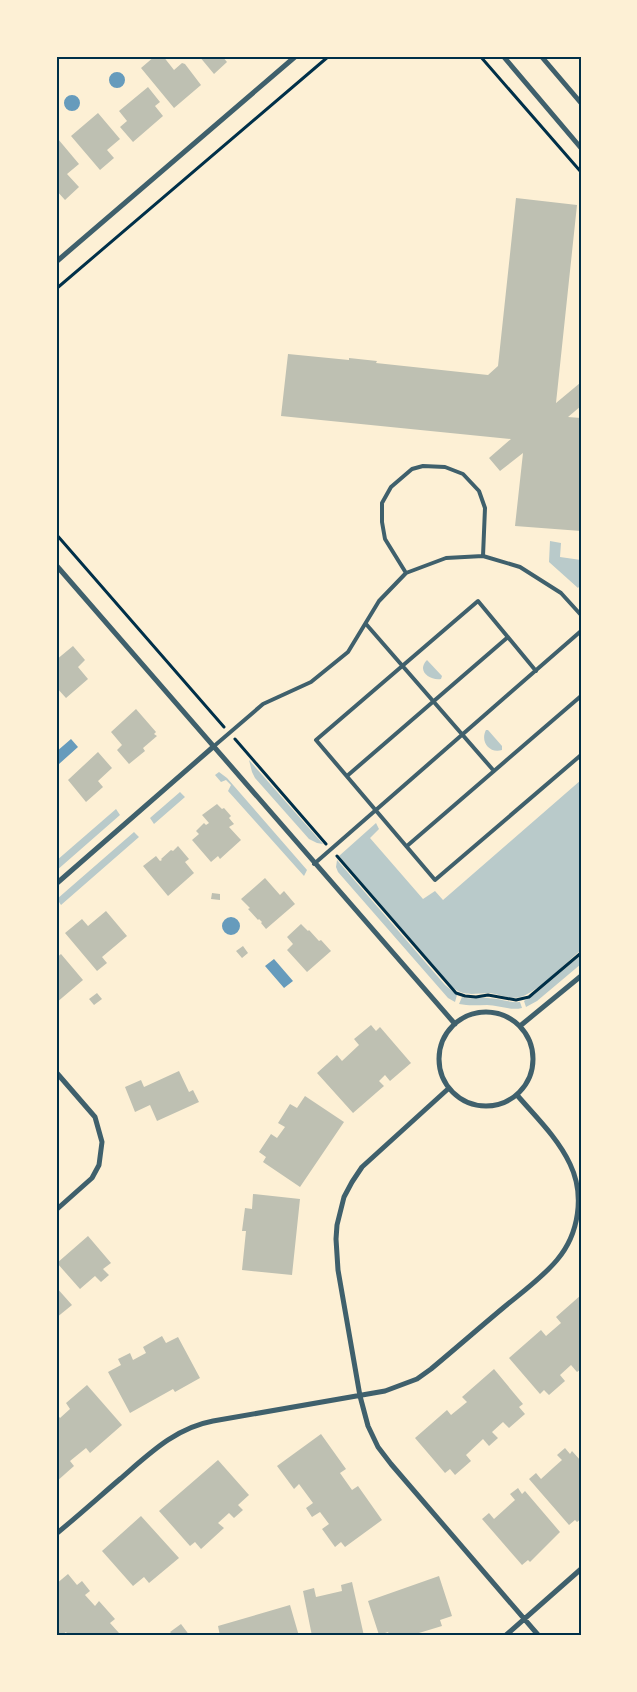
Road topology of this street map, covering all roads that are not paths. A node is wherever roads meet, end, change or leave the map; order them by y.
1 (283, 56) edge
2 (296, 56) edge
3 (502, 56) edge
4 (541, 56) edge
5 (289, 62) junction
6 (581, 103) edge
7 (581, 148) edge
8 (56, 262) edge
9 (483, 556) junction
10 (56, 565) edge
11 (406, 573) junction
12 (581, 615) edge
13 (366, 624) junction
14 (581, 631) edge
15 (508, 638) junction
16 (403, 666) junction
17 (536, 671) junction
18 (581, 696) edge
19 (434, 701) junction
20 (463, 735) junction
21 (213, 748) junction
22 (581, 755) edge
23 (494, 771) junction
24 (346, 776) junction
25 (376, 810) junction
26 (407, 846) junction
27 (314, 864) junction
28 (56, 884) edge
29 (581, 976) edge
30 (455, 1024) junction
31 (520, 1026) junction
32 (56, 1072) edge
33 (449, 1088) junction
34 (517, 1095) junction
35 (56, 1210) edge
36 (360, 1396) junction
37 (56, 1534) edge
38 (581, 1569) edge
39 (524, 1619) junction
40 (505, 1636) edge
41 (539, 1636) edge

1 - 5 street
2 - 5 street
3 - 7 street
4 - 6 street
5 - 8 street
9 - 11 lane
9 - 11 lane
9 - 12 lane
10 - 21 street
11 - 13 lane
13 - 16 lane
13 - 21 lane
14 - 17 lane
15 - 16 lane
15 - 17 lane
15 - 19 lane
16 - 19 lane
16 - 24 lane
17 - 20 lane
18 - 23 lane
19 - 20 lane
19 - 24 lane
20 - 23 lane
20 - 25 lane
21 - 27 street
21 - 28 street
22 - 26 lane
23 - 26 lane
24 - 25 lane
25 - 26 lane
25 - 27 lane
27 - 30 street
29 - 31 street
30 - 31 street
30 - 33 street
31 - 34 street
32 - 35 street
33 - 34 street
33 - 36 street
34 - 36 street
36 - 37 street
36 - 39 street
38 - 39 street
39 - 40 street
39 - 41 street

